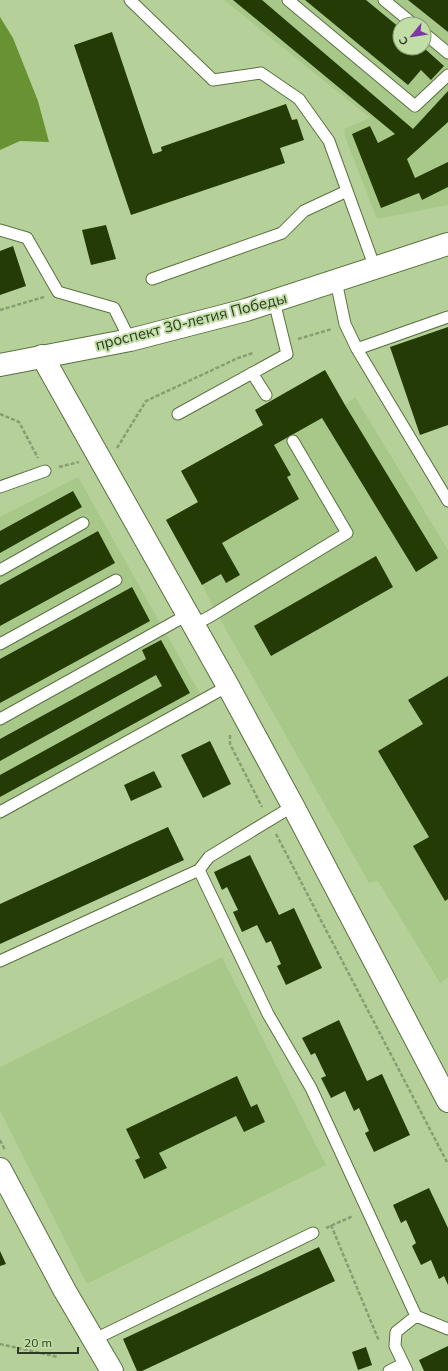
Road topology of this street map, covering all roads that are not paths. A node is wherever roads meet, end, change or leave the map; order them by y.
1 (130, 0) edge
2 (288, 0) edge
3 (384, 0) edge
4 (403, 16) edge
5 (432, 40) edge
6 (448, 53) edge
7 (448, 75) edge
8 (347, 191) junction
9 (0, 230) edge
10 (448, 244) edge
11 (375, 268) junction
12 (152, 279) dead end
13 (336, 281) junction
14 (274, 301) junction
15 (448, 317) edge
16 (130, 340) junction
17 (357, 349) junction
18 (42, 356) junction
19 (0, 365) edge
20 (252, 373) junction
21 (266, 395) dead end
22 (178, 414) dead end
23 (293, 441) dead end
24 (45, 471) road end
25 (0, 487) edge
26 (445, 487) edge
27 (448, 501) edge
28 (83, 524) dead end
29 (0, 570) edge
30 (116, 580) dead end
31 (190, 620) junction
32 (0, 644) edge
33 (228, 686) junction
34 (0, 719) edge
35 (293, 806) junction
36 (0, 812) edge
37 (199, 870) junction
38 (0, 961) edge
39 (448, 1101) edge
40 (0, 1169) edge
41 (312, 1233) road end
42 (416, 1316) junction
43 (448, 1328) edge
44 (94, 1340) junction
45 (405, 1368) edge
46 (112, 1371) edge
47 (389, 1371) edge

1 - 8 lane
2 - 7 lane
3 - 4 lane
5 - 6 lane
8 - 11 lane
8 - 12 lane
9 - 16 lane
10 - 11 street, проспект 30-летия Победы
11 - 13 street, проспект 30-летия Победы
13 - 14 street, проспект 30-летия Победы
13 - 17 lane
14 - 16 street, проспект 30-летия Победы
14 - 20 lane
15 - 17 lane
16 - 18 street, проспект 30-летия Победы
17 - 26 lane
18 - 19 street, проспект 30-летия Победы
18 - 31 street
20 - 21 lane
20 - 22 lane
23 - 31 lane
24 - 25 lane
26 - 27 lane
28 - 29 lane
30 - 32 lane
31 - 33 street
31 - 34 lane
33 - 35 street
33 - 36 lane
35 - 37 lane
35 - 39 street
37 - 38 lane
37 - 42 lane
40 - 44 street
41 - 44 lane
42 - 43 lane
42 - 45 lane
44 - 46 street
45 - 47 lane

